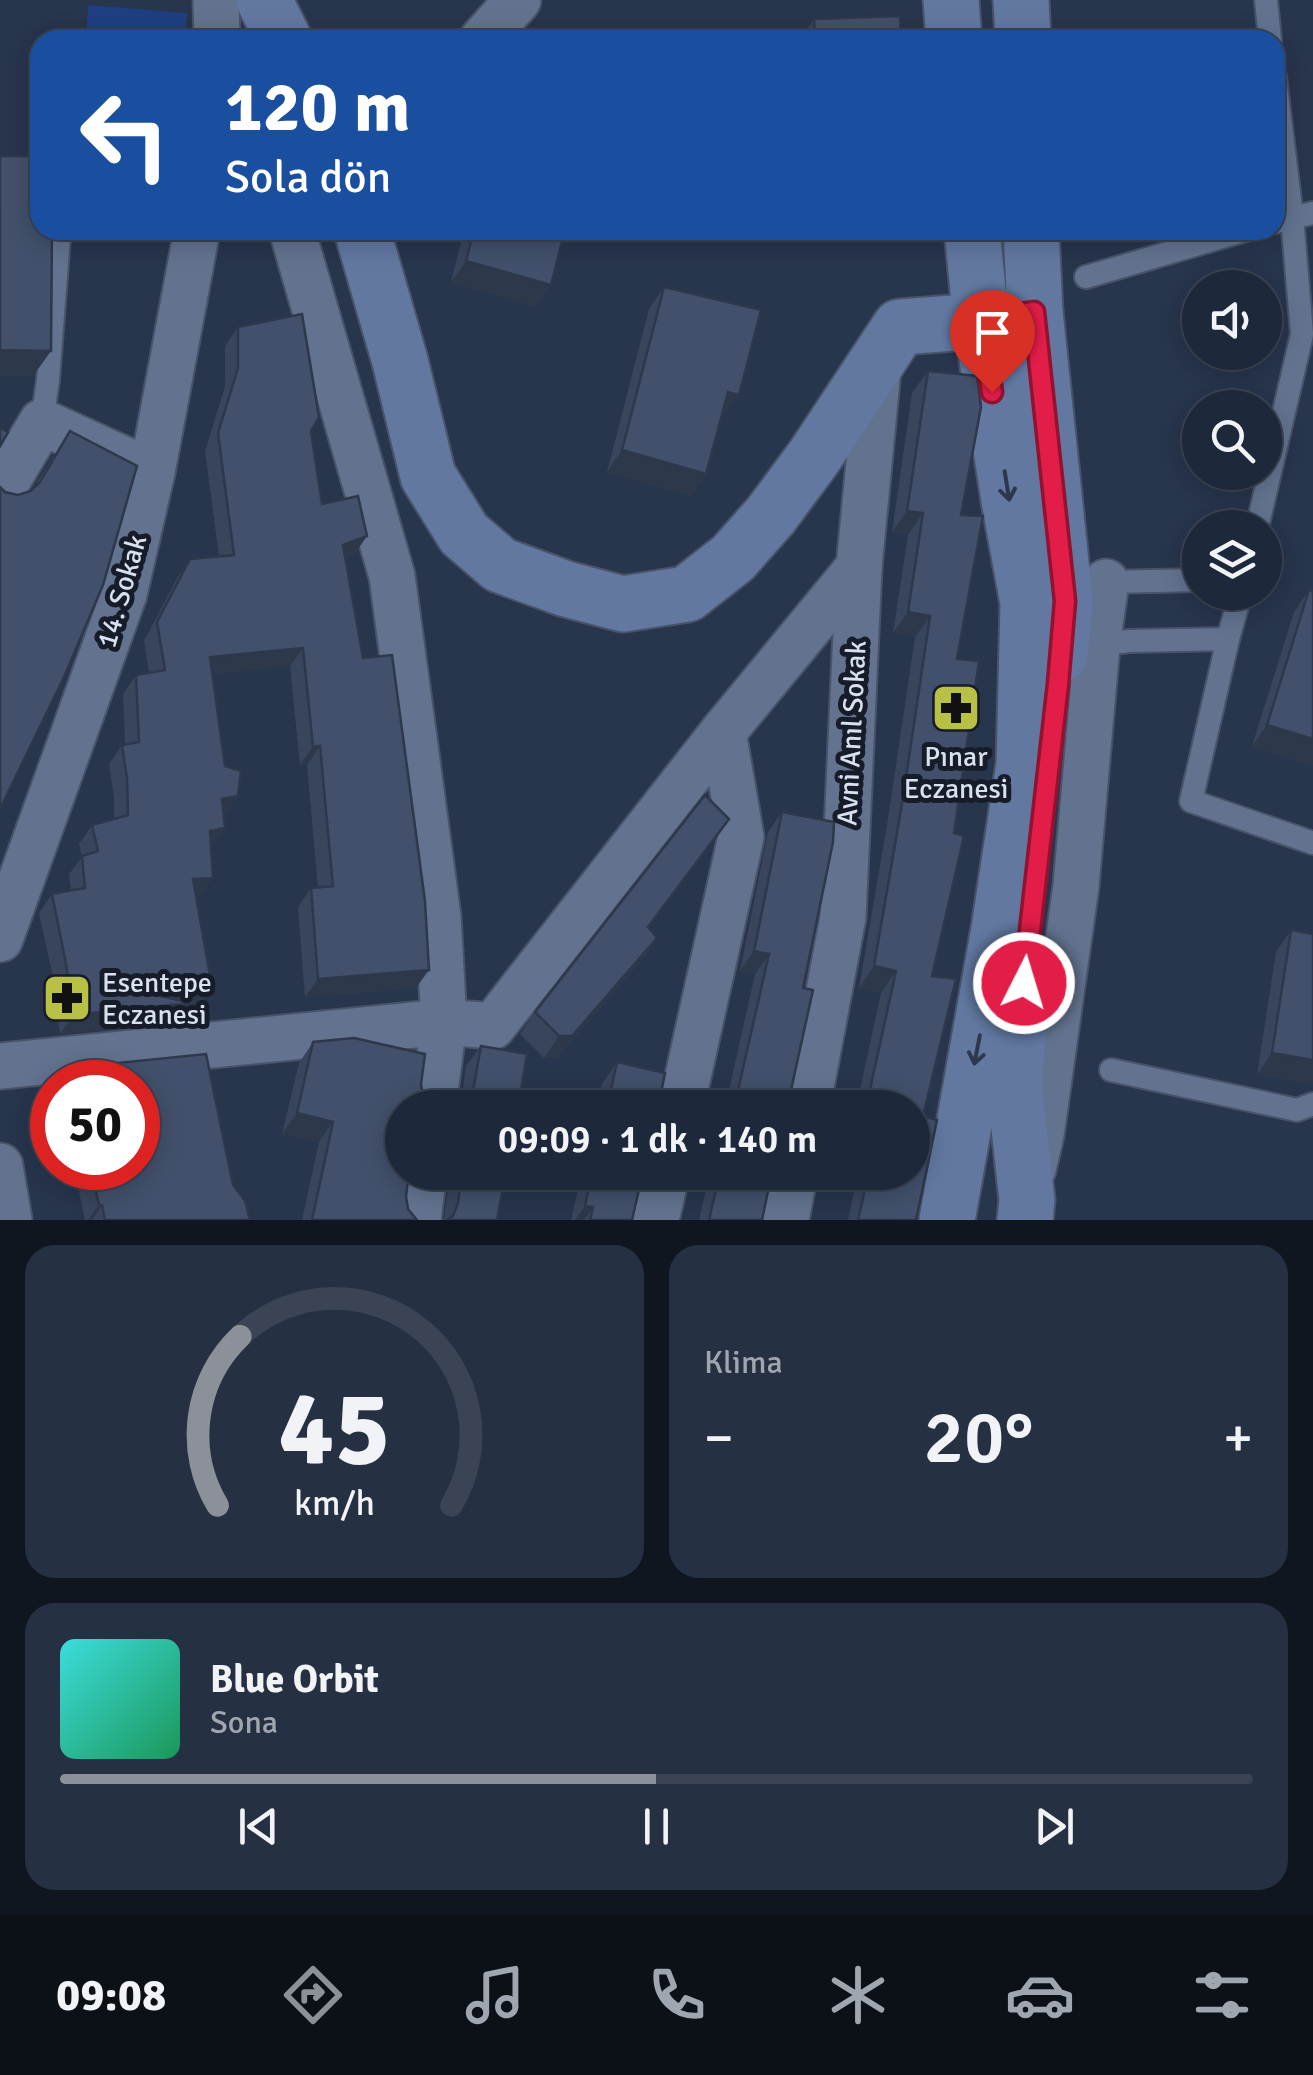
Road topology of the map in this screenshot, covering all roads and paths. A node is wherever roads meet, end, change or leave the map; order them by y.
1 (216, 0) edge
2 (264, 0) edge
3 (518, 0) edge
4 (951, 0) edge
5 (1021, 0) edge
6 (1266, 0) edge
7 (217, 30) edge
8 (279, 30) edge
9 (491, 30) edge
10 (953, 30) edge
11 (1022, 30) edge
12 (1269, 30) edge
13 (1285, 155) edge
14 (1293, 217) edge
15 (59, 240) edge
16 (195, 240) edge
17 (295, 240) edge
18 (365, 240) edge
19 (973, 240) edge
20 (1031, 240) edge
21 (1212, 240) edge
22 (1086, 277) dead end
23 (1034, 312) junction
24 (981, 320) junction
25 (879, 356) junction
26 (42, 422) junction
27 (152, 472) junction
28 (0, 493) edge
29 (1261, 510) edge
30 (859, 567) junction
31 (1182, 582) edge
32 (1066, 595) junction
33 (1237, 610) edge
34 (1228, 638) junction
35 (1097, 645) junction
36 (724, 732) junction
37 (1313, 843) edge
38 (0, 937) edge
39 (444, 1022) junction
40 (0, 1066) edge
41 (1111, 1070) dead end
42 (435, 1090) edge
43 (685, 1090) edge
44 (810, 1090) edge
45 (1313, 1104) edge
46 (0, 1166) edge
47 (422, 1190) edge
48 (663, 1190) edge
49 (792, 1190) edge
50 (1026, 1210) edge
51 (9, 1220) edge
52 (418, 1220) edge
53 (656, 1220) edge
54 (786, 1220) edge
55 (946, 1220) edge

1 - 7 street
2 - 8 main road
3 - 9 street
4 - 10 main road
5 - 11 main road
6 - 12 lane
13 - 14 lane
14 - 29 lane
15 - 26 lane
16 - 27 street, 14. Sokak
17 - 39 street
18 - 25 main road
19 - 24 main road
20 - 23 main road
21 - 22 lane
23 - 24 main road
23 - 32 main road
24 - 25 main road
24 -> 32 main road
25 - 30 street, Avni Anıl Sokak
26 - 27 street
26 - 28 street
27 - 38 street, 14. Sokak
30 - 36 street
30 - 44 street, Avni Anıl Sokak
31 - 32 lane
32 - 35 street
32 - 50 main road
32 -> 55 main road
33 - 34 lane
34 - 35 lane
34 - 37 lane
35 - 50 street
36 - 39 street
36 - 43 street
39 - 40 street
39 - 42 street
41 - 45 lane
46 - 51 street
47 - 52 street
48 - 53 street
49 - 54 street

